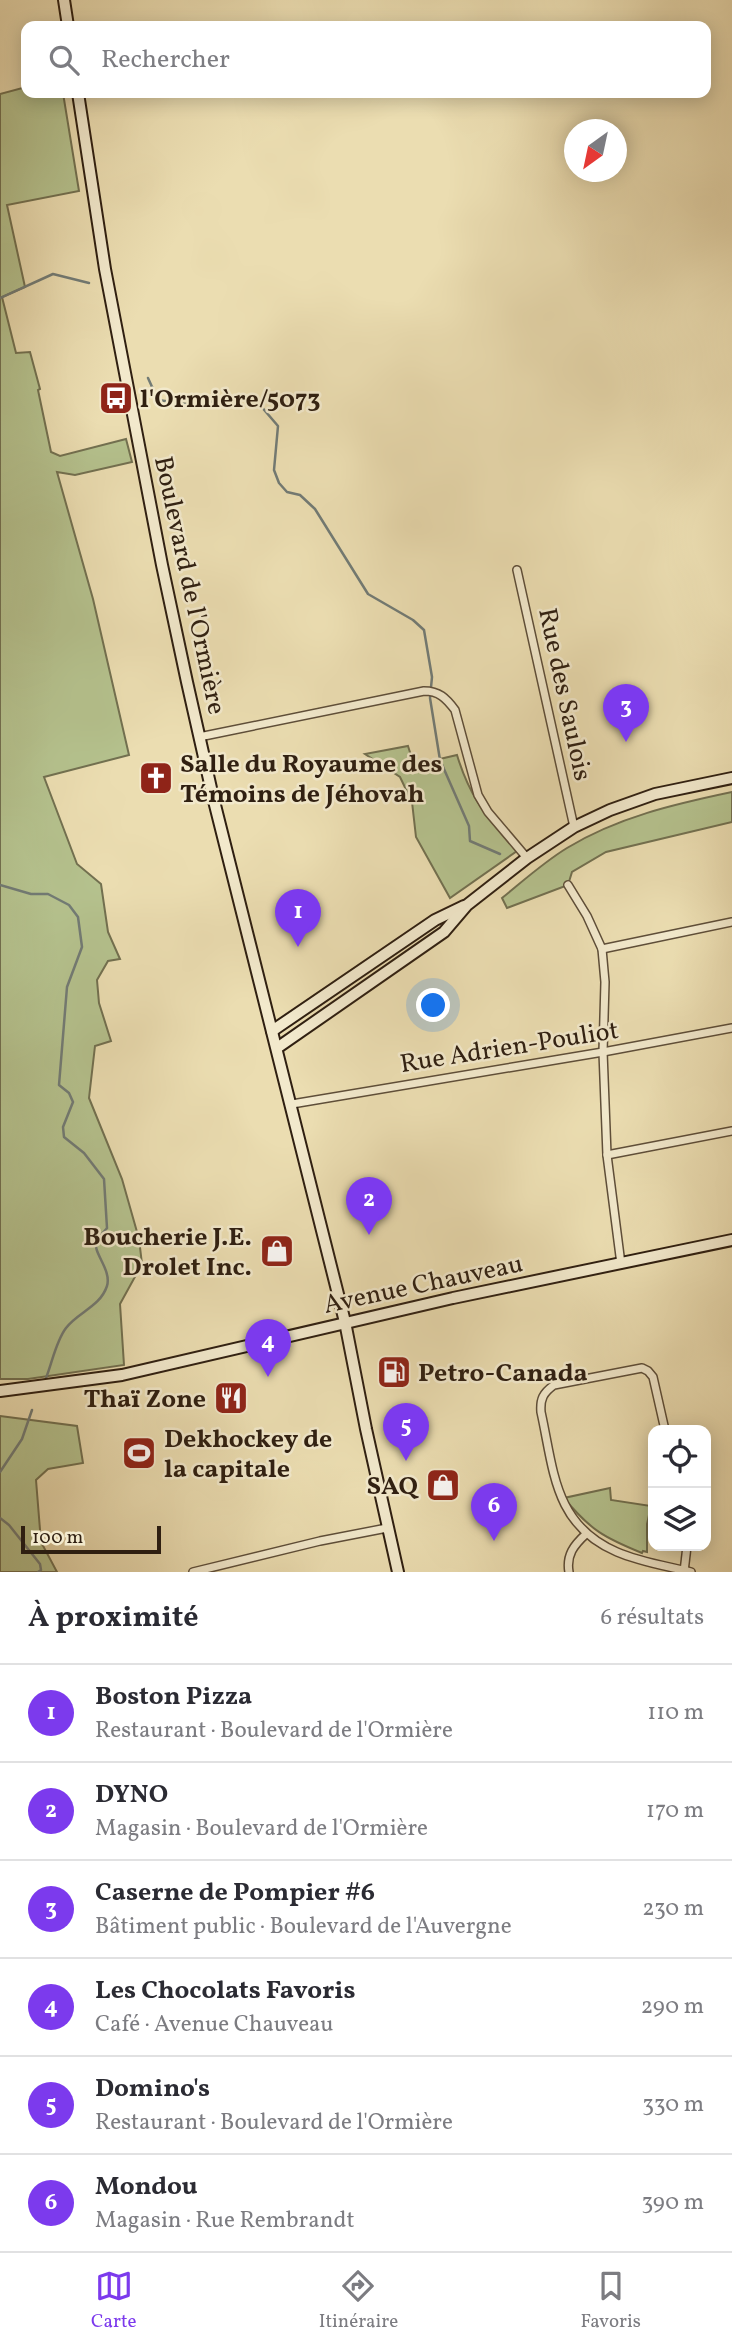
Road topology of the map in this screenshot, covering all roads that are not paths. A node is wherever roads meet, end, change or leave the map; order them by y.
1 (64, 0) edge
2 (67, 21) edge
3 (79, 98) edge
4 (517, 570) dead end
5 (199, 737) junction
6 (732, 778) edge
7 (574, 827) junction
8 (527, 858) junction
9 (568, 885) dead end
10 (467, 905) junction
11 (732, 922) edge
12 (602, 949) junction
13 (732, 1028) edge
14 (272, 1031) junction
15 (277, 1048) junction
16 (603, 1052) junction
17 (292, 1104) junction
18 (732, 1131) edge
19 (607, 1155) junction
20 (732, 1240) edge
21 (621, 1264) junction
22 (345, 1322) junction
23 (0, 1391) edge
24 (665, 1425) edge
25 (387, 1528) junction
26 (586, 1534) junction
27 (687, 1551) edge
28 (193, 1572) edge
29 (398, 1572) edge
30 (569, 1572) edge
31 (686, 1572) edge

1 - 2 main road
3 - 5 main road, Boulevard de l'Ormière
4 - 7 street, Rue des Saulois
5 - 8 street
5 - 14 main road, Boulevard de l'Ormière
6 - 7 main road
7 - 8 main road
8 - 10 main road
9 - 12 street
10 - 14 main road
10 - 15 main road
11 - 12 street
12 - 16 street
13 - 16 street, Rue Adrien-Pouliot
14 - 15 main road, Boulevard de l'Ormière
15 - 17 main road, Boulevard de l'Ormière
16 - 17 street, Rue Adrien-Pouliot
16 - 19 street
17 - 22 main road, Boulevard de l'Ormière
18 - 19 street
19 - 21 street
20 - 21 main road, Avenue Chauveau
21 - 22 main road, Avenue Chauveau
22 - 23 main road, Avenue Chauveau
22 - 25 main road, Boulevard de l'Ormière
24 - 26 street
25 - 28 street
25 - 29 main road, Boulevard de l'Ormière
26 - 30 street
26 - 31 street
27 - 31 street

